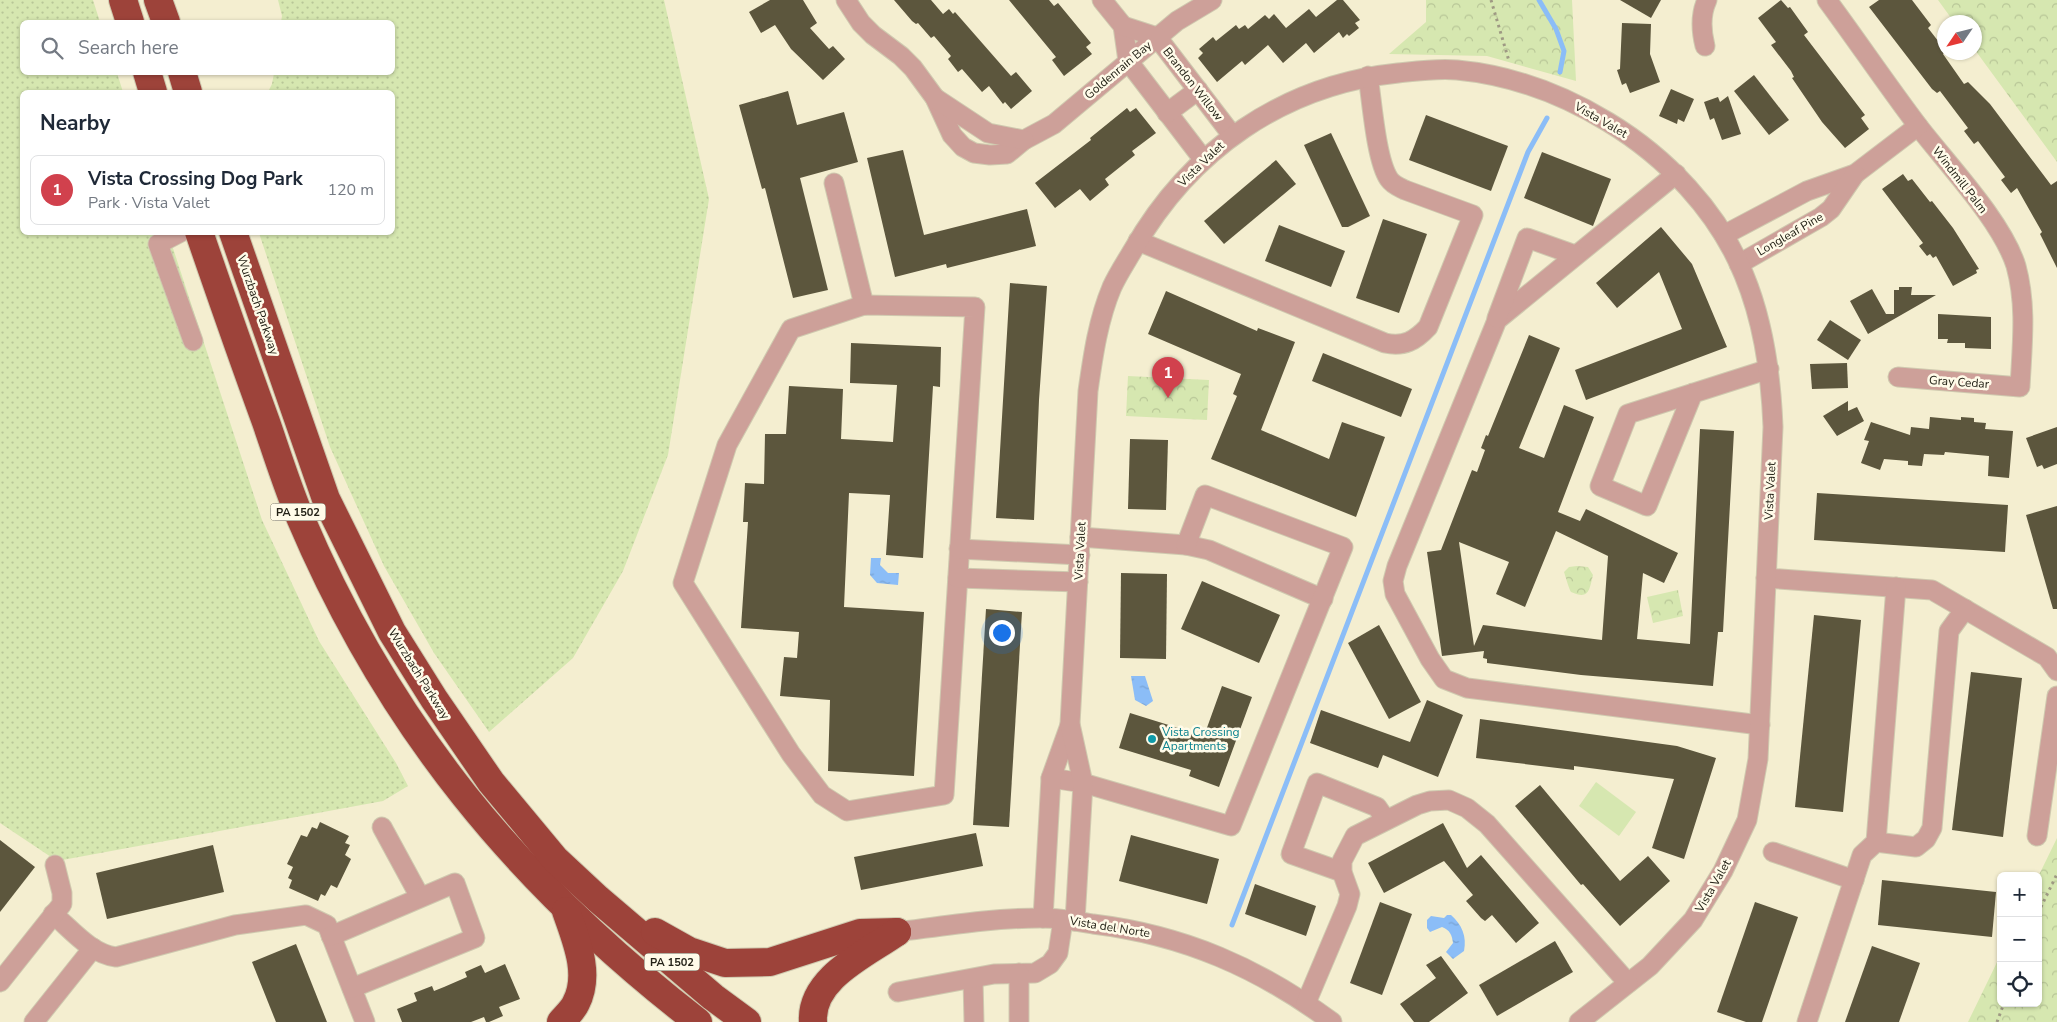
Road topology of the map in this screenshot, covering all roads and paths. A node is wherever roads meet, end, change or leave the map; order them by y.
1 (123, 0) edge
2 (158, 0) edge
3 (846, 0) edge
4 (1102, 0) edge
5 (1212, 0) edge
6 (1491, 0) edge
7 (1708, 0) edge
8 (1827, 0) edge
9 (129, 20) edge
10 (165, 20) edge
11 (1123, 26) junction
12 (1157, 37) junction
13 (1705, 46) dead end
14 (1128, 61) junction
15 (148, 75) edge
16 (183, 75) edge
17 (1368, 76) junction
18 (1515, 81) junction
19 (152, 90) edge
20 (187, 90) edge
21 (1198, 90) junction
22 (1167, 113) junction
23 (1918, 126) junction
24 (1232, 135) junction
25 (1203, 159) junction
26 (1676, 174) junction
27 (1855, 174) junction
28 (834, 184) dead end
29 (1783, 204) junction
30 (1797, 231) junction
31 (175, 235) edge
32 (200, 235) edge
33 (234, 235) edge
34 (1724, 235) junction
35 (1138, 241) junction
36 (1575, 255) junction
37 (1738, 264) junction
38 (864, 305) junction
39 (1497, 320) junction
40 (190, 333) dead end
41 (1769, 369) junction
42 (1898, 377) dead end
43 (2020, 387) joint
44 (1693, 393) junction
45 (1186, 545) junction
46 (1080, 546) junction
47 (960, 549) junction
48 (958, 578) junction
49 (1766, 578) junction
50 (1078, 582) junction
51 (1896, 587) junction
52 (1323, 598) junction
53 (1964, 608) junction
54 (2057, 671) edge
55 (2057, 696) edge
56 (1070, 724) junction
57 (1760, 725) junction
58 (1051, 778) junction
59 (1083, 783) junction
60 (1386, 820) junction
61 (382, 828) dead end
62 (2038, 836) dead end
63 (1876, 842) junction
64 (1773, 852) dead end
65 (55, 865) dead end
66 (1342, 872) junction
67 (2057, 874) edge
68 (1854, 880) junction
69 (420, 897) junction
70 (598, 899) junction
71 (2042, 905) edge
72 (564, 908) junction
73 (53, 914) junction
74 (1043, 918) junction
75 (1069, 921) junction
76 (897, 932) junction
77 (331, 936) junction
78 (93, 948) junction
79 (1019, 973) junction
80 (973, 979) junction
81 (0, 982) edge
82 (1628, 983) junction
83 (352, 988) junction
84 (898, 992) dead end
85 (1306, 1003) junction
86 (2003, 1007) edge
87 (1576, 1021) edge
88 (34, 1022) edge
89 (365, 1022) edge
90 (562, 1022) edge
91 (698, 1022) edge
92 (747, 1022) edge
93 (813, 1022) edge
94 (974, 1022) edge
95 (1018, 1022) edge
96 (1332, 1022) edge
97 (1807, 1022) edge
98 (1997, 1022) edge

1 - 9 highway
2 - 10 highway
3 - 14 street, Goldenrain Bay
4 - 11 street
5 - 12 street, Goldenrain Bay
6 - 18 path
7 - 13 street
8 - 23 street, Windmill Palm
11 - 12 street, Brandon Willow
11 - 14 street
12 - 14 street, Goldenrain Bay
12 - 21 street, Brandon Willow
14 - 22 street
15 - 19 highway
16 - 20 highway
17 - 18 street, Vista Valet
17 - 24 street, Vista Valet
17 - 35 street
18 - 26 street, Vista Valet
21 - 22 street
21 - 24 street, Brandon Willow
22 - 25 street
23 - 27 street, Longleaf Pine
23 - 43 street, Windmill Palm
24 - 25 street, Vista Valet
25 - 35 street, Vista Valet
26 - 34 street, Vista Valet
26 - 36 street
27 - 29 street, Longleaf Pine
27 - 30 street, Longleaf Pine
28 - 38 street
29 - 30 street
29 - 34 street, Longleaf Pine
30 - 37 street, Longleaf Pine
31 - 40 street
32 - 72 highway, PA 1502
33 - 70 highway, Wurzbach Parkway / PA 1502
34 - 37 street, Vista Valet
35 - 46 street, Vista Valet
36 - 39 street
36 - 39 street
37 - 41 street, Vista Valet
38 - 47 street
38 - 48 street
39 - 57 street
41 - 44 street
41 - 49 street, Vista Valet
42 - 43 street, Gray Cedar
44 - 44 street
45 - 46 street
45 - 52 street
45 - 52 street
46 - 47 street
46 - 50 street, Vista Valet
47 - 48 street
48 - 50 street
49 - 51 street
49 - 57 street, Vista Valet
50 - 56 street, Vista Valet
51 - 53 street
51 - 63 street
52 - 59 street
53 - 54 street
53 - 63 street
55 - 62 street
56 - 58 street, Vista Valet
56 - 59 street, Vista Valet
57 - 82 street, Vista Valet
58 - 59 street
58 - 74 street, Vista Valet
59 - 75 street, Vista Valet
60 - 66 street
60 - 66 street
60 - 82 street
61 - 69 street
63 - 68 street
64 - 68 street
65 - 73 street
66 - 85 street
67 - 71 path
68 - 97 street
69 - 77 street
69 - 83 street
70 - 76 highway
70 - 92 highway, Wurzbach Parkway / PA 1502
72 - 90 highway
72 - 91 highway, PA 1502
73 - 78 street
73 - 81 street
74 - 75 street, Vista del Norte
74 - 76 street, Vista del Norte
75 - 79 street, Vista Valet
75 - 85 street, Vista del Norte
76 - 93 highway
77 - 78 street
77 - 83 street
78 - 88 street
79 - 80 street, Vista Valet
79 - 95 street
80 - 84 street, Vista Valet
80 - 94 street
82 - 87 street, Vista Valet
83 - 89 street
85 - 96 street, Vista del Norte
86 - 98 path

